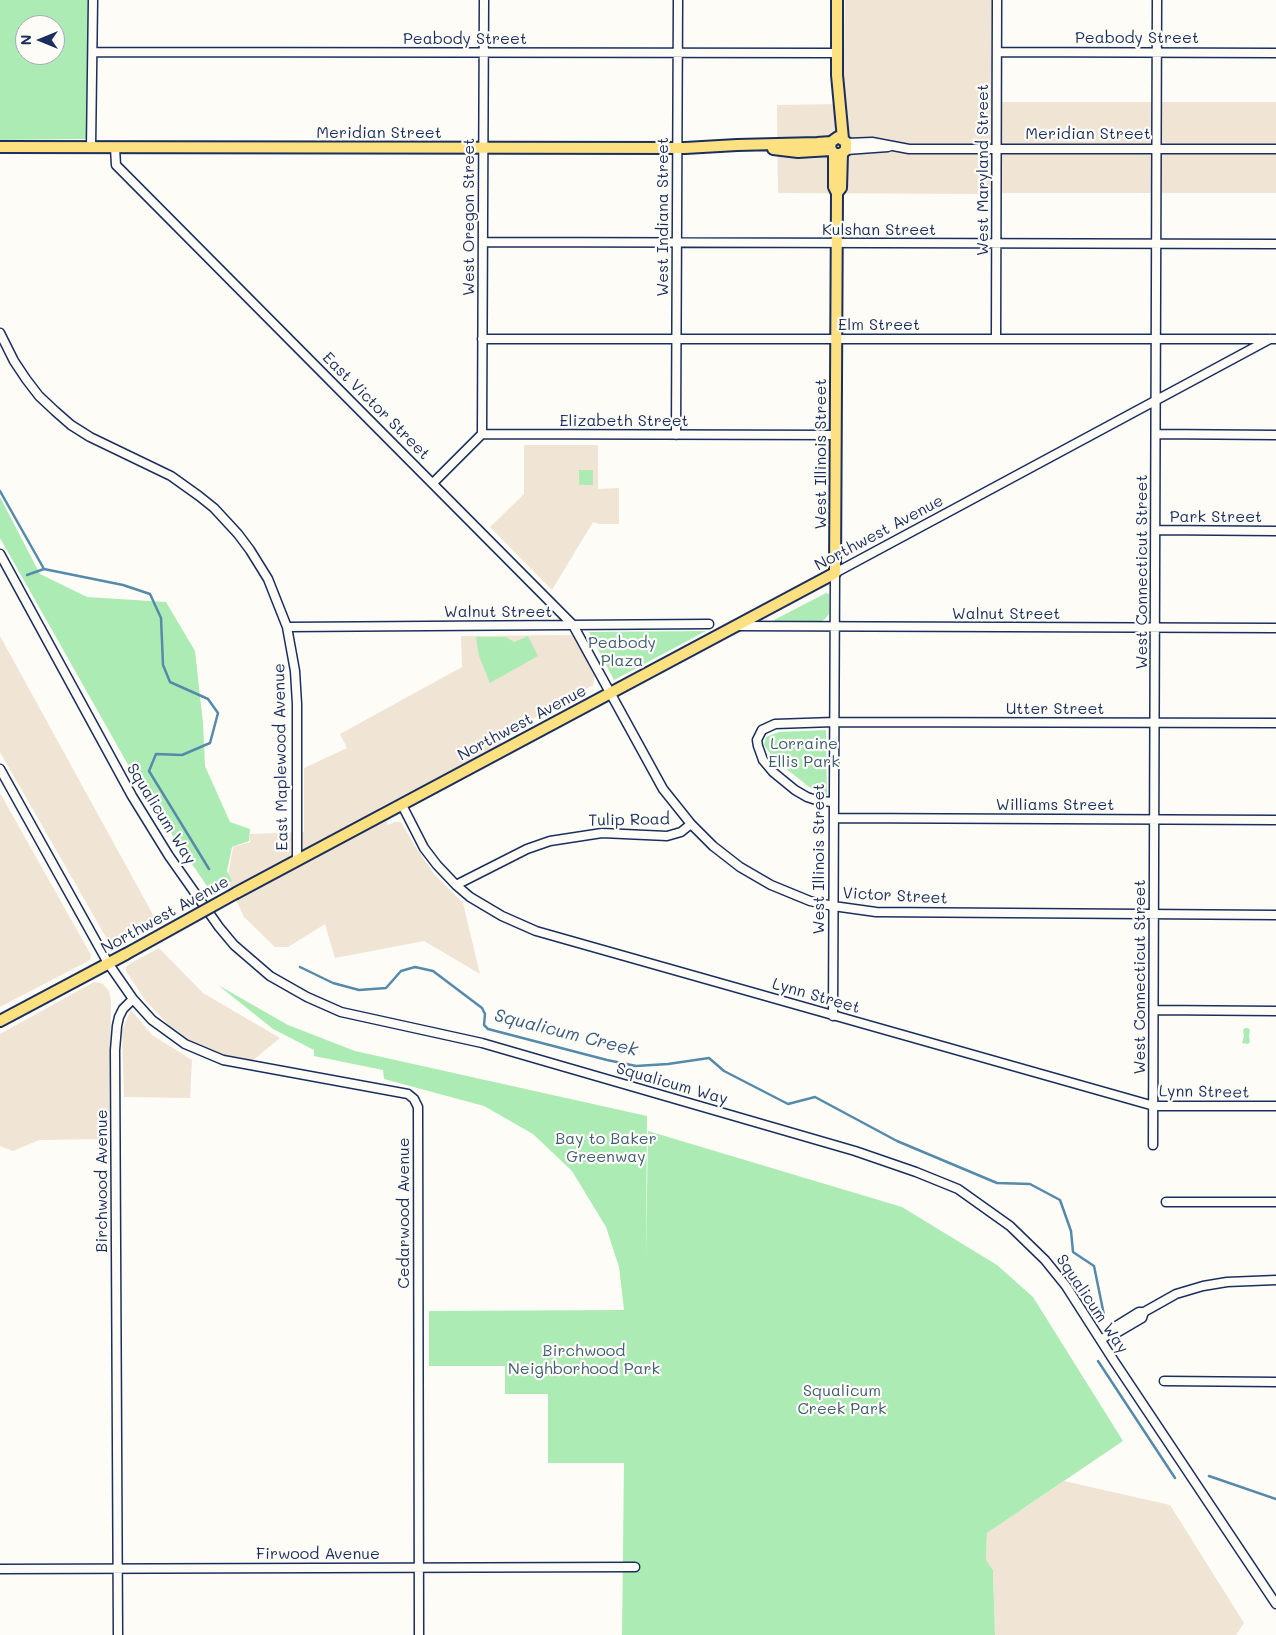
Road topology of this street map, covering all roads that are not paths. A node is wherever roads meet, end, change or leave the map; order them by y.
1 (93, 0) edge
2 (484, 0) edge
3 (678, 0) edge
4 (837, 0) edge
5 (997, 0) edge
6 (1157, 0) edge
7 (93, 52) junction
8 (484, 52) junction
9 (997, 52) junction
10 (1157, 52) junction
11 (678, 53) junction
12 (837, 53) junction
13 (1276, 53) edge
14 (838, 146) junction
15 (0, 147) edge
16 (92, 147) junction
17 (115, 148) junction
18 (483, 148) junction
19 (677, 148) junction
20 (997, 149) junction
21 (1157, 149) junction
22 (1276, 150) edge
23 (483, 242) junction
24 (677, 243) junction
25 (837, 243) junction
26 (996, 244) junction
27 (1157, 244) junction
28 (1276, 244) edge
29 (0, 334) edge
30 (482, 338) junction
31 (676, 339) junction
32 (836, 339) junction
33 (996, 339) junction
34 (1156, 339) junction
35 (1273, 339) edge
36 (1156, 402) junction
37 (482, 434) junction
38 (1156, 434) junction
39 (676, 435) junction
40 (836, 435) junction
41 (1276, 435) edge
42 (433, 483) junction
43 (1156, 530) junction
44 (1276, 531) edge
45 (0, 554) edge
46 (835, 573) junction
47 (709, 624) dead end
48 (573, 625) junction
49 (287, 626) junction
50 (736, 626) junction
51 (835, 627) junction
52 (1155, 628) junction
53 (1276, 628) edge
54 (610, 693) junction
55 (834, 722) junction
56 (1155, 723) junction
57 (1276, 723) edge
58 (0, 769) edge
59 (834, 802) junction
60 (402, 804) junction
61 (834, 818) junction
62 (1155, 819) junction
63 (1276, 820) edge
64 (690, 824) junction
65 (296, 861) junction
66 (456, 885) junction
67 (833, 906) junction
68 (1154, 915) junction
69 (1276, 915) edge
70 (108, 963) junction
71 (133, 1000) junction
72 (1154, 1010) junction
73 (1276, 1011) edge
74 (833, 1016) junction
75 (0, 1021) edge
76 (1154, 1106) junction
77 (1276, 1106) edge
78 (1154, 1145) dead end
79 (1166, 1202) dead end
80 (1276, 1202) edge
81 (1276, 1280) edge
82 (1100, 1340) junction
83 (1164, 1381) dead end
84 (1276, 1382) edge
85 (635, 1567) dead end
86 (118, 1568) junction
87 (418, 1568) junction
88 (0, 1569) edge
89 (1276, 1604) edge
90 (118, 1635) edge
91 (419, 1635) edge

1 - 7 street
2 - 8 street, West Oregon Street
3 - 11 street, West Indiana Street
4 - 12 main road, West Illinois Street
5 - 9 street, West Maryland Street
6 - 10 street, West Connecticut Street
7 - 8 street, Peabody Street
7 - 16 street
8 - 11 street, Peabody Street
8 - 18 street, West Oregon Street
9 - 10 street, Peabody Street
9 - 20 street, West Maryland Street
10 - 13 street, Peabody Street
10 - 21 street, West Connecticut Street
11 - 12 street, Peabody Street
11 - 19 street, West Indiana Street
12 - 14 main road, West Illinois Street
14 - 19 main road, Meridian Street
14 - 20 street, Meridian Street
14 - 25 main road, West Illinois Street
15 - 16 main road, Meridian Street
16 - 17 main road, Meridian Street
17 - 18 main road, Meridian Street
17 - 42 street, East Victor Street
18 - 19 main road, Meridian Street
18 - 23 street, West Oregon Street
19 - 24 street, West Indiana Street
20 - 21 street, Meridian Street
20 - 26 street, West Maryland Street
21 - 22 street, Meridian Street
21 - 27 street, West Connecticut Street
23 - 24 street, Kulshan Street
23 - 30 street, West Oregon Street
24 - 25 street, Kulshan Street
24 - 31 street, West Indiana Street
25 - 26 street, Kulshan Street
25 - 32 main road, West Illinois Street
26 - 27 street, Kulshan Street
26 - 33 street, West Maryland Street
27 - 28 street, Kulshan Street
27 - 34 street, West Connecticut Street
29 - 49 street, East Maplewood Avenue
30 - 31 street, Elm Street
30 - 37 street, West Oregon Street
31 - 32 street, Elm Street
31 - 39 street, West Indiana Street
32 - 33 street, Elm Street
32 - 40 main road, West Illinois Street
33 - 34 street, Elm Street
34 - 35 street, Elm Street
34 - 36 street, West Connecticut Street
35 - 36 street, Northwest Avenue
36 - 38 street, West Connecticut Street
36 - 46 street, Northwest Avenue
37 - 39 street, Elizabeth Street
37 - 42 street
38 - 41 street
38 - 43 street, West Connecticut Street
39 - 40 street, Elizabeth Street
40 - 46 main road, West Illinois Street
42 - 48 street, East Victor Street
43 - 44 street, Park Street
43 - 52 street, West Connecticut Street
45 - 82 street, Squalicum Way
46 - 50 main road, Northwest Avenue
46 - 51 street, West Illinois Street
47 - 48 street, Walnut Street
48 - 49 street, Walnut Street
48 - 54 street, East Victor Street
49 - 65 street, East Maplewood Avenue
50 - 51 street, Walnut Street
50 - 54 main road, Northwest Avenue
51 - 52 street, Walnut Street
51 - 55 street, West Illinois Street
52 - 53 street, Walnut Street
52 - 56 street, West Connecticut Street
54 - 60 main road, Northwest Avenue
54 - 64 street, Victor Street
55 - 56 street, Utter Street
55 - 59 street, West Illinois Street
55 - 59 street, Utter Street
56 - 57 street, Utter Street
56 - 62 street, West Connecticut Street
58 - 70 street
59 - 61 street, West Illinois Street
60 - 65 main road, Northwest Avenue
60 - 66 street, Lynn Street
61 - 62 street, Williams Street
61 - 67 street, West Illinois Street
62 - 63 street, Williams Street
62 - 68 street, West Connecticut Street
64 - 66 street, Tulip Road
64 - 67 street, Victor Street
65 - 70 main road, Northwest Avenue, bridge
66 - 74 street, Lynn Street
67 - 68 street, Victor Street
67 - 74 street, West Illinois Street
68 - 69 street, Victor Street
68 - 72 street, West Connecticut Street
70 - 71 street
70 - 75 main road, Northwest Avenue
71 - 86 street, Birchwood Avenue
71 - 87 street, Cedarwood Avenue
72 - 73 street
72 - 76 street, West Connecticut Street
74 - 76 street, Lynn Street
76 - 77 street, Lynn Street
76 - 78 street, West Connecticut Street
79 - 80 street
81 - 82 street
82 - 89 street, Squalicum Way
83 - 84 street
85 - 87 street, Firwood Avenue
86 - 87 street, Firwood Avenue
86 - 88 street, Firwood Avenue
86 - 90 street, Birchwood Avenue
87 - 91 street, Cedarwood Avenue

